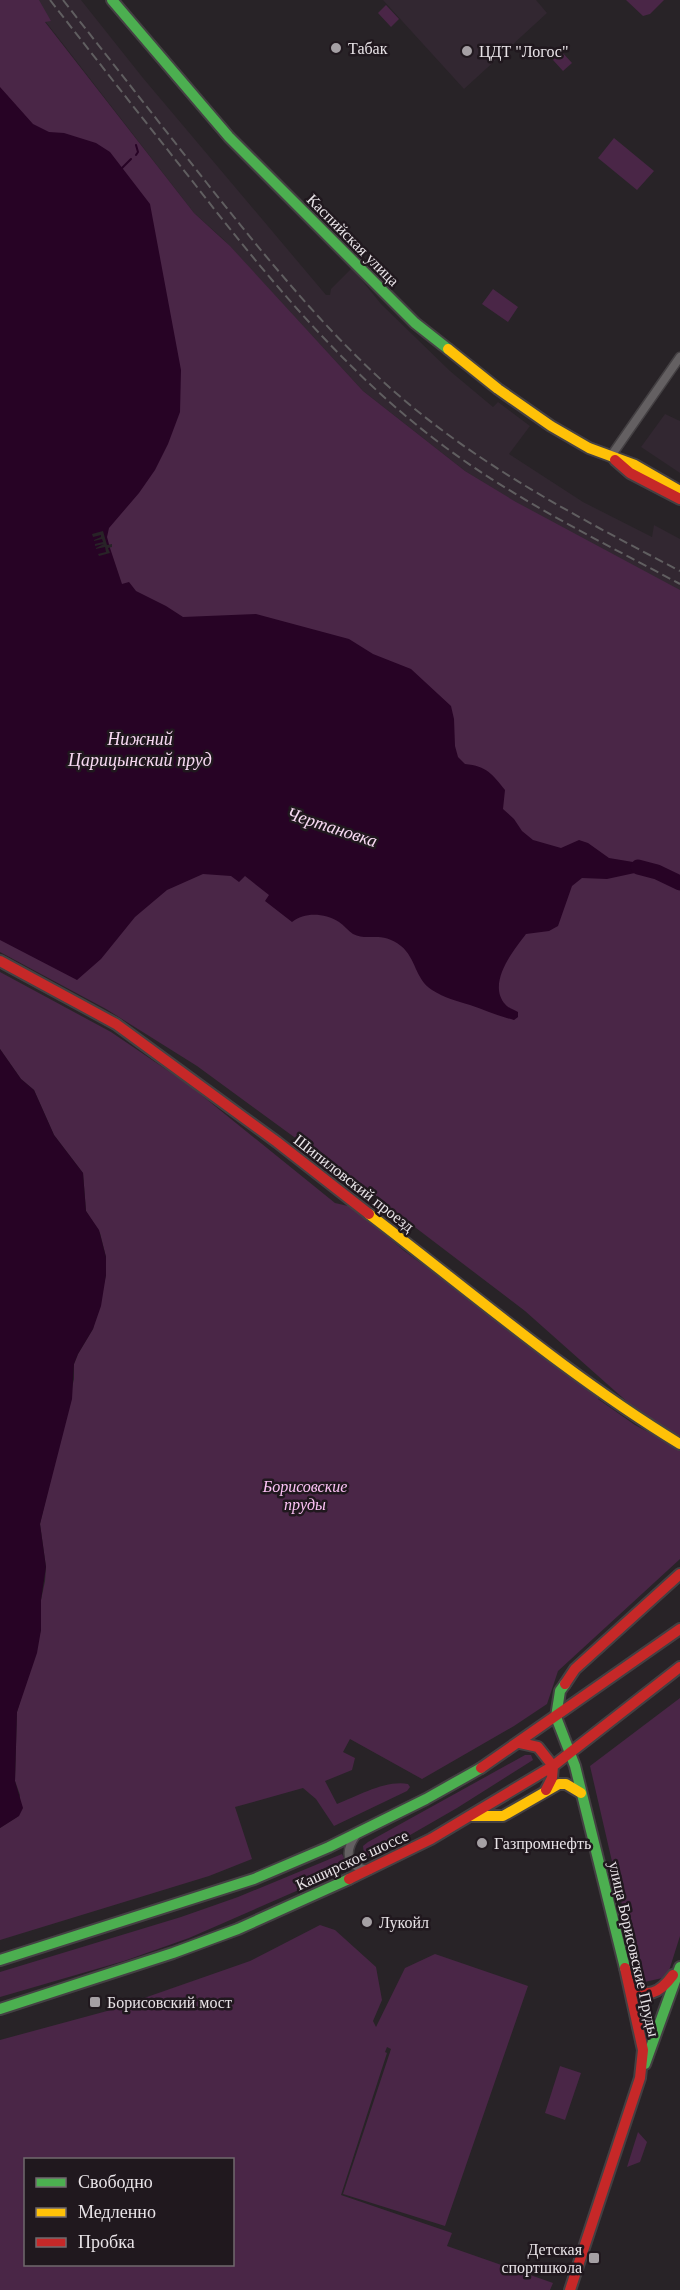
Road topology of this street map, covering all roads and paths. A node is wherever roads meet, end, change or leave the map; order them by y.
1 (112, 0) edge
2 (680, 357) edge
3 (611, 456) junction
4 (680, 491) edge
5 (680, 499) edge
6 (0, 961) edge
7 (680, 1444) edge
8 (680, 1574) edge
9 (680, 1629) edge
10 (680, 1667) edge
11 (556, 1717) junction
12 (520, 1743) junction
13 (570, 1753) junction
14 (553, 1766) junction
15 (546, 1790) junction
16 (581, 1793) junction
17 (471, 1816) junction
18 (358, 1832) junction
19 (369, 1870) junction
20 (0, 1960) edge
21 (680, 1966) edge
22 (627, 1978) junction
23 (0, 2009) edge
24 (640, 2078) junction
25 (570, 2290) edge

1 - 3 main road, Каспийская улица
2 - 3 street
3 - 4 main road, Каспийская улица
3 - 5 main road, Каспийская улица
6 - 7 main road, Шипиловский проезд
8 - 11 main road
9 - 11 main road, Каширское шоссе
10 - 13 main road, Каширское шоссе
11 - 12 main road, Каширское шоссе
11 - 13 main road, улица Борисовские Пруды
12 - 14 main road
12 - 18 main road, Каширское шоссе
13 - 14 main road, Каширское шоссе
13 - 16 main road, улица Борисовские Пруды
14 - 15 main road
14 - 17 main road, Каширское шоссе
15 - 16 main road
15 - 17 main road
16 - 22 main road, улица Борисовские Пруды
17 - 19 main road, Каширское шоссе
18 - 19 street
18 - 20 main road, Каширское шоссе
19 - 23 main road, Каширское шоссе
21 - 22 main road
21 - 24 main road
22 - 24 main road, улица Борисовские Пруды
24 - 25 main road, улица Борисовские Пруды

